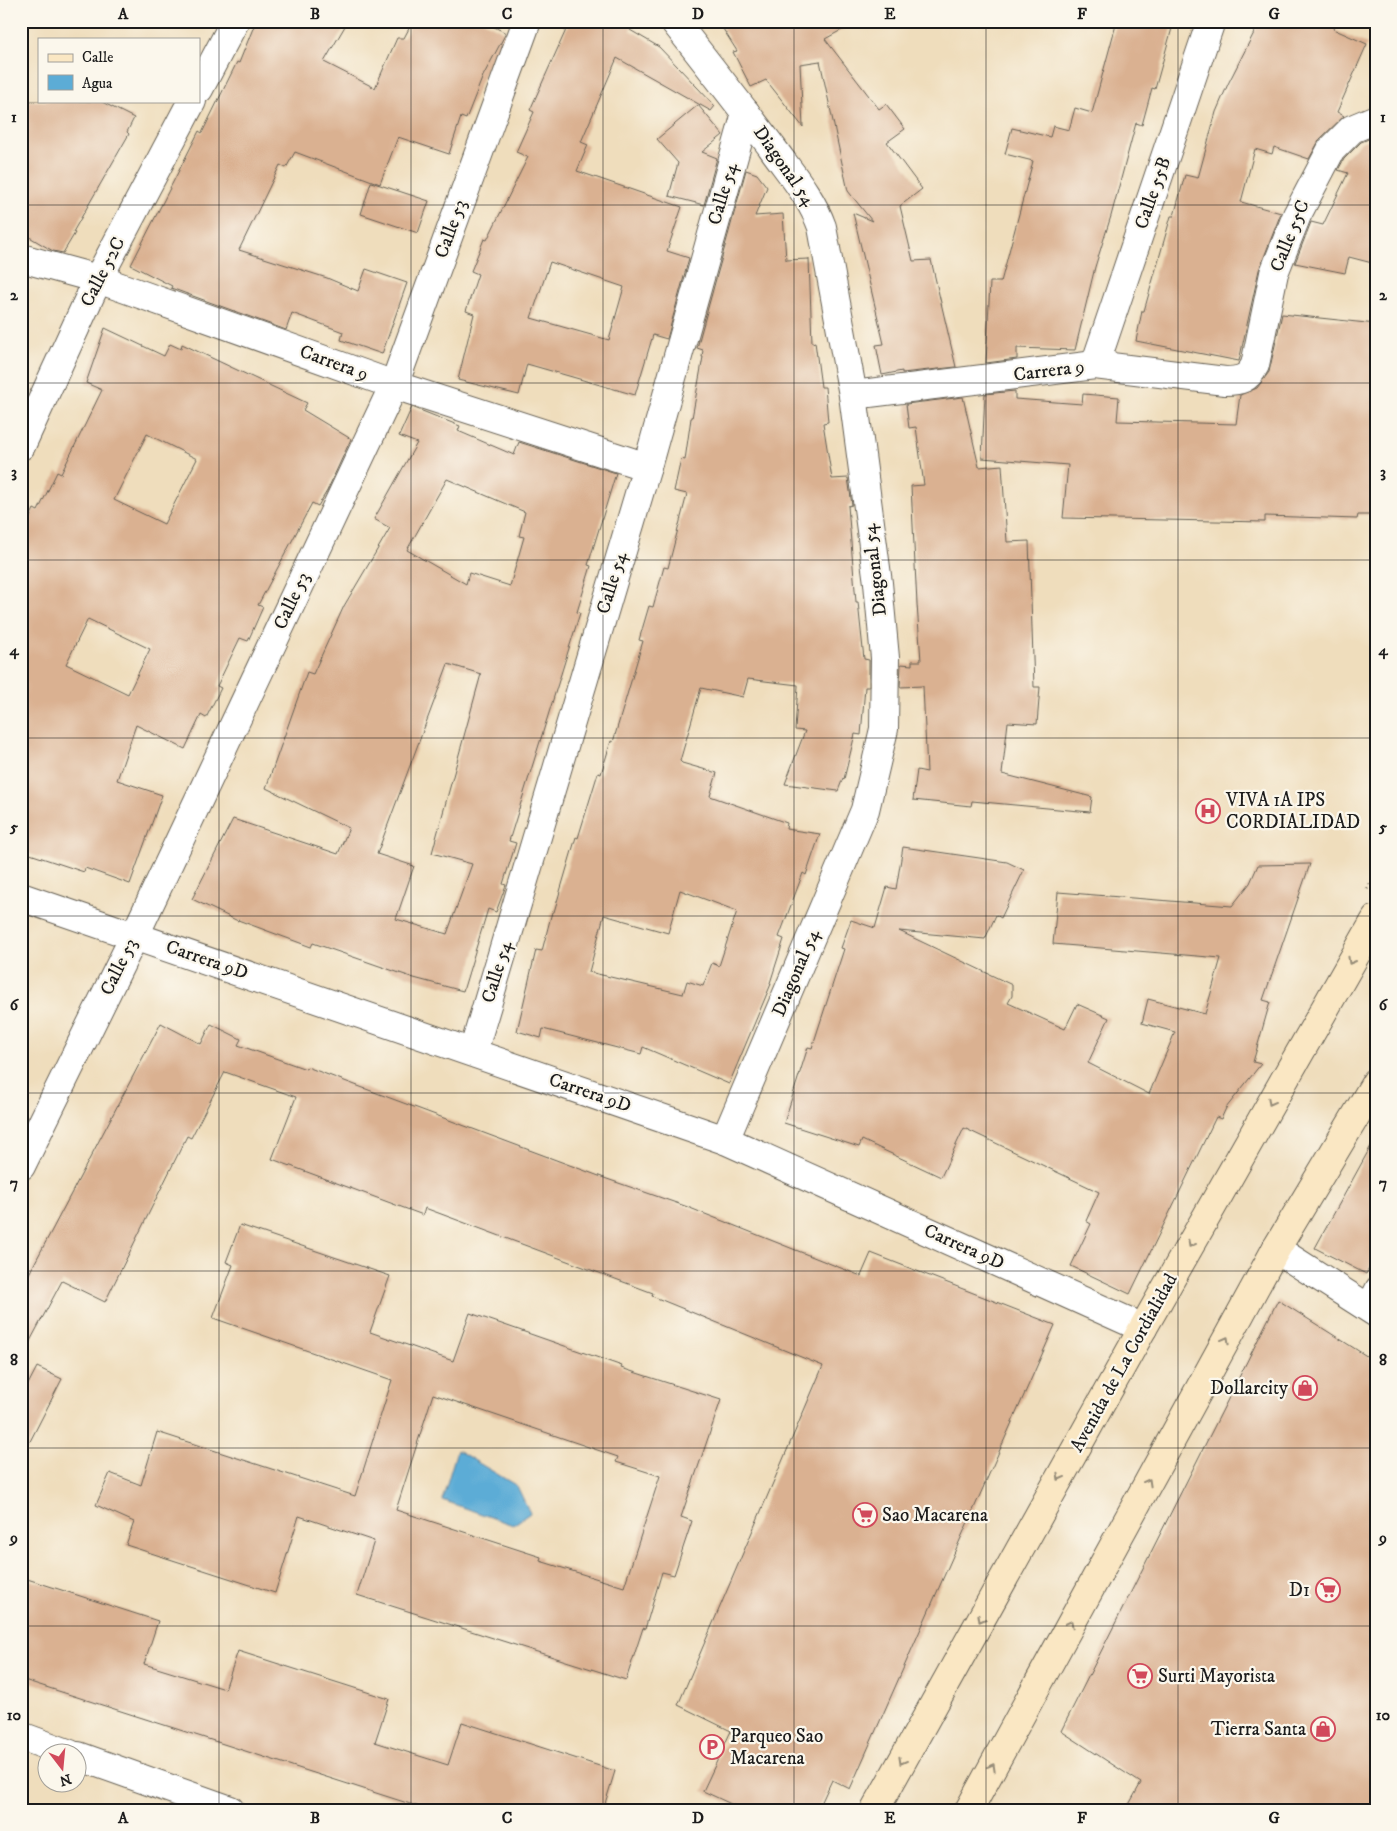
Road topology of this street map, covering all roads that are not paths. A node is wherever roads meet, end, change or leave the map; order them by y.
1 (235, 21) edge
2 (527, 21) edge
3 (674, 21) edge
4 (1211, 21) edge
5 (200, 87) edge
6 (191, 102) edge
7 (746, 113) junction
8 (1376, 119) edge
9 (21, 258) edge
10 (98, 279) junction
11 (1095, 365) junction
12 (1244, 378) joint
13 (394, 385) junction
14 (853, 395) junction
15 (21, 446) edge
16 (647, 467) junction
17 (21, 897) edge
18 (1376, 919) edge
19 (135, 935) junction
20 (473, 1052) junction
21 (1376, 1082) edge
22 (725, 1140) junction
23 (21, 1166) edge
24 (1276, 1248) junction
25 (1373, 1302) edge
26 (1144, 1328) junction
27 (21, 1736) edge
28 (43, 1744) edge
29 (88, 1760) edge
30 (220, 1808) edge
31 (874, 1810) edge
32 (969, 1810) edge

1 - 5 street
2 - 13 street, Calle 53
3 - 7 street, Diagonal 54
4 - 11 street, Calle 55B
6 - 10 street, Calle 52C
7 - 14 street, Diagonal 54
7 - 16 street, Calle 54
8 - 12 street, Calle 55C
9 - 10 street, Carrera 9
10 - 13 street, Carrera 9
10 - 15 street, Calle 52C
11 - 12 street, Carrera 9
11 - 14 street, Carrera 9
13 - 16 street, Carrera 9
13 - 19 street, Calle 53
14 - 22 street, Diagonal 54
16 - 20 street, Calle 54
17 - 19 street, Carrera 9D
18 -> 26 main road, Avenida de La Cordialidad
19 - 20 street, Carrera 9D
19 - 23 street, Calle 53
20 - 22 street, Carrera 9D
21 - 24 main road
22 - 26 street, Carrera 9D
24 - 25 street
32 -> 24 main road
26 -> 31 main road, Avenida de La Cordialidad
27 - 28 street
29 - 30 street

